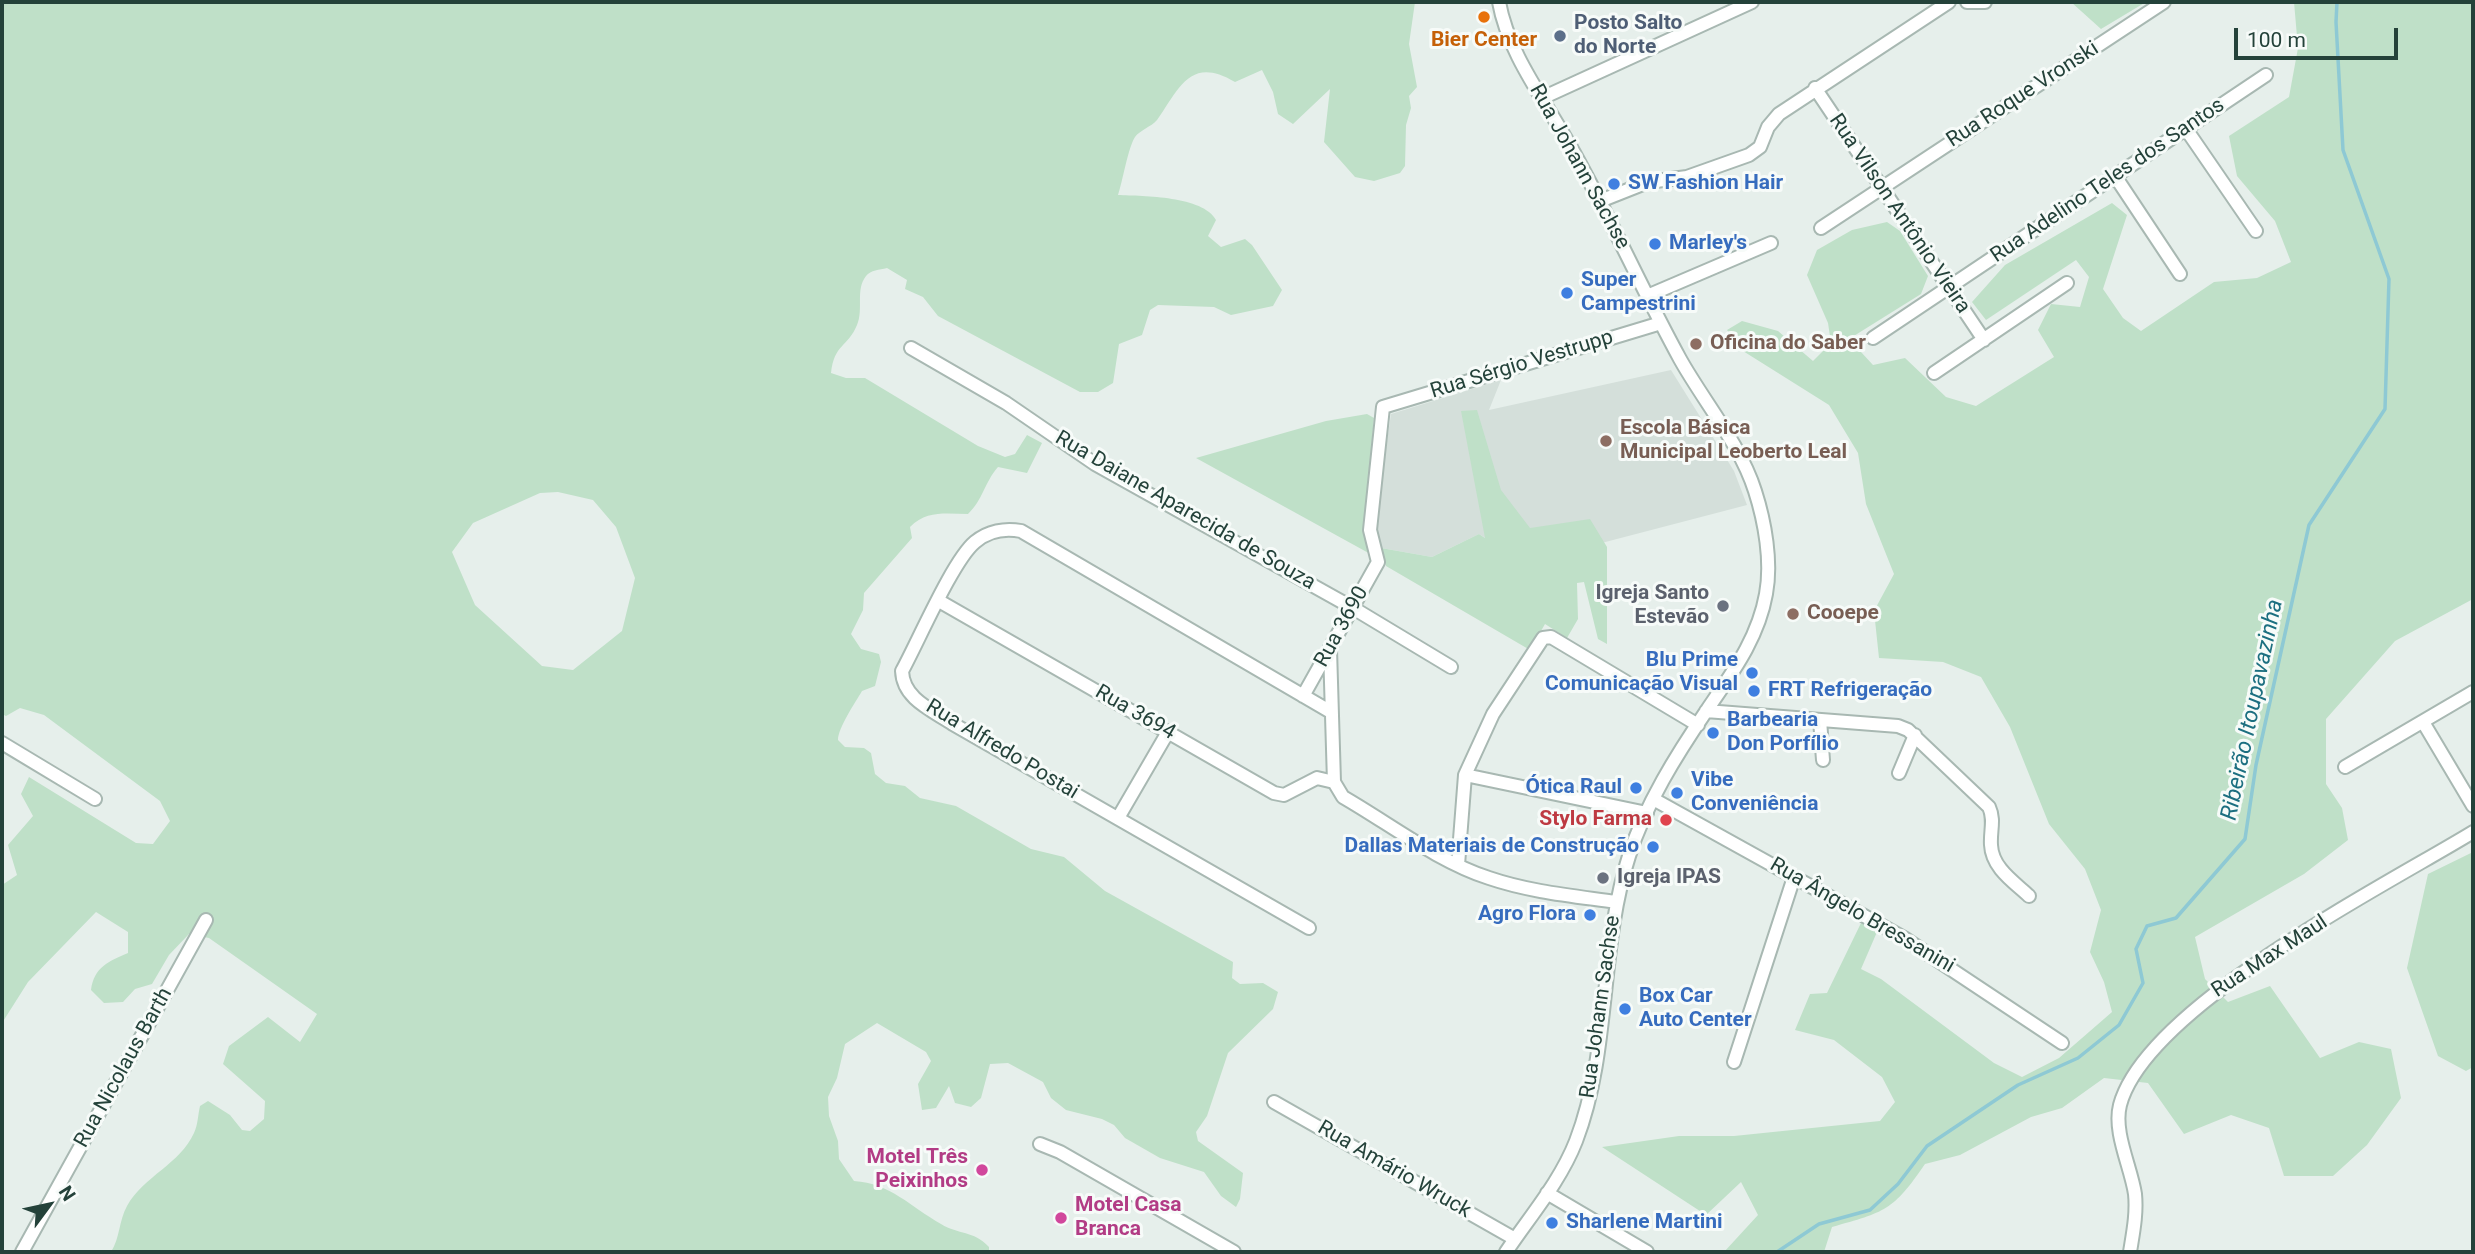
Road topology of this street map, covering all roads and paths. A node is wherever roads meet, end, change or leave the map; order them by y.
1 (1499, 2) edge
2 (1752, 2) edge
3 (1948, 2) edge
4 (1967, 2) edge
5 (1985, 2) edge
6 (2164, 2) edge
7 (2266, 75) dead end
8 (1815, 88) junction
9 (1542, 98) junction
10 (2186, 129) junction
11 (2115, 176) junction
12 (1882, 188) junction
13 (1600, 201) junction
14 (1821, 228) dead end
15 (2256, 231) dead end
16 (1770, 243) dead end
17 (2180, 274) dead end
18 (2067, 283) dead end
19 (1949, 288) junction
20 (1647, 296) junction
21 (1661, 323) junction
22 (1873, 338) dead end
23 (1984, 340) junction
24 (911, 348) dead end
25 (1934, 373) dead end
26 (1379, 558) joint
27 (939, 600) junction
28 (1353, 608) junction
29 (1330, 648) junction
30 (1451, 667) dead end
31 (2473, 692) edge
32 (1303, 696) junction
33 (1706, 711) junction
34 (1331, 712) junction
35 (1820, 720) junction
36 (2423, 722) junction
37 (1698, 725) junction
38 (1168, 732) junction
39 (1914, 735) junction
40 (2, 743) edge
41 (1823, 760) dead end
42 (2345, 767) dead end
43 (1899, 773) dead end
44 (1465, 775) junction
45 (1334, 782) junction
46 (95, 799) dead end
47 (1655, 800) junction
48 (2473, 806) edge
49 (1647, 813) junction
50 (1118, 818) junction
51 (2473, 832) edge
52 (1458, 865) junction
53 (1794, 877) junction
54 (2029, 896) dead end
55 (1616, 902) junction
56 (206, 920) dead end
57 (1309, 928) dead end
58 (2062, 1043) dead end
59 (1734, 1062) dead end
60 (1274, 1102) dead end
61 (1040, 1144) dead end
62 (1547, 1193) junction
63 (1515, 1239) junction
64 (22, 1252) edge
65 (1234, 1252) edge
66 (1506, 1252) edge
67 (1647, 1252) edge
68 (2130, 1252) edge

1 - 9 street, Rua Johann Sachse
2 - 9 street
3 - 8 street
4 - 5 street
6 - 12 street, Rua Roque Vronski
7 - 10 street, Rua Adelino Teles dos Santos
8 - 12 street, Rua Vilson Antônio Vieira
8 - 13 street
9 - 13 street, Rua Johann Sachse
10 - 11 street, Rua Adelino Teles dos Santos
10 - 15 street
11 - 17 street
11 - 19 street, Rua Adelino Teles dos Santos
12 - 14 street, Rua Roque Vronski
12 - 19 street, Rua Vilson Antônio Vieira
13 - 20 street, Rua Johann Sachse
16 - 20 street
18 - 23 street
19 - 22 street, Rua Adelino Teles dos Santos
19 - 23 street, Rua Vilson Antônio Vieira
20 - 21 street, Rua Johann Sachse
21 - 26 street, Rua Sérgio Vestrupp
21 - 33 street, Rua Johann Sachse
23 - 25 street
24 - 28 street, Rua Daiane Aparecida de Souza
26 - 28 street, Rua 3690
27 - 32 street, Rua Alfredo Postai
27 - 38 street, Rua 3694
27 - 50 street, Rua Alfredo Postai
28 - 29 street, Rua 3690
28 - 30 street, Rua Daiane Aparecida de Souza
29 - 32 street, Rua 3690
29 - 34 street
31 - 36 street
32 - 34 street, Rua Alfredo Postai
33 - 35 street
33 - 37 street, Rua Johann Sachse
34 - 45 street
35 - 39 street
35 - 41 street
36 - 42 street
36 - 48 street
37 - 44 street
37 - 47 street, Rua Johann Sachse
38 - 45 street, Rua 3694
38 - 50 street
39 - 43 street
39 - 54 street
40 - 46 street
44 - 49 street
44 - 52 street
45 - 52 street
47 - 49 street, Rua Johann Sachse
47 - 53 street, Rua Ângelo Bressanini
49 - 55 street, Rua Johann Sachse
50 - 57 street, Rua Alfredo Postai
51 - 68 street, Rua Max Maul
52 - 55 street
53 - 58 street, Rua Ângelo Bressanini
53 - 59 street
55 - 62 street, Rua Johann Sachse
56 - 64 street, Rua Nicolaus Barth
60 - 63 street, Rua Amário Wruck
61 - 65 street
62 - 63 street, Rua Johann Sachse
62 - 67 street
63 - 66 street, Rua Johann Sachse

